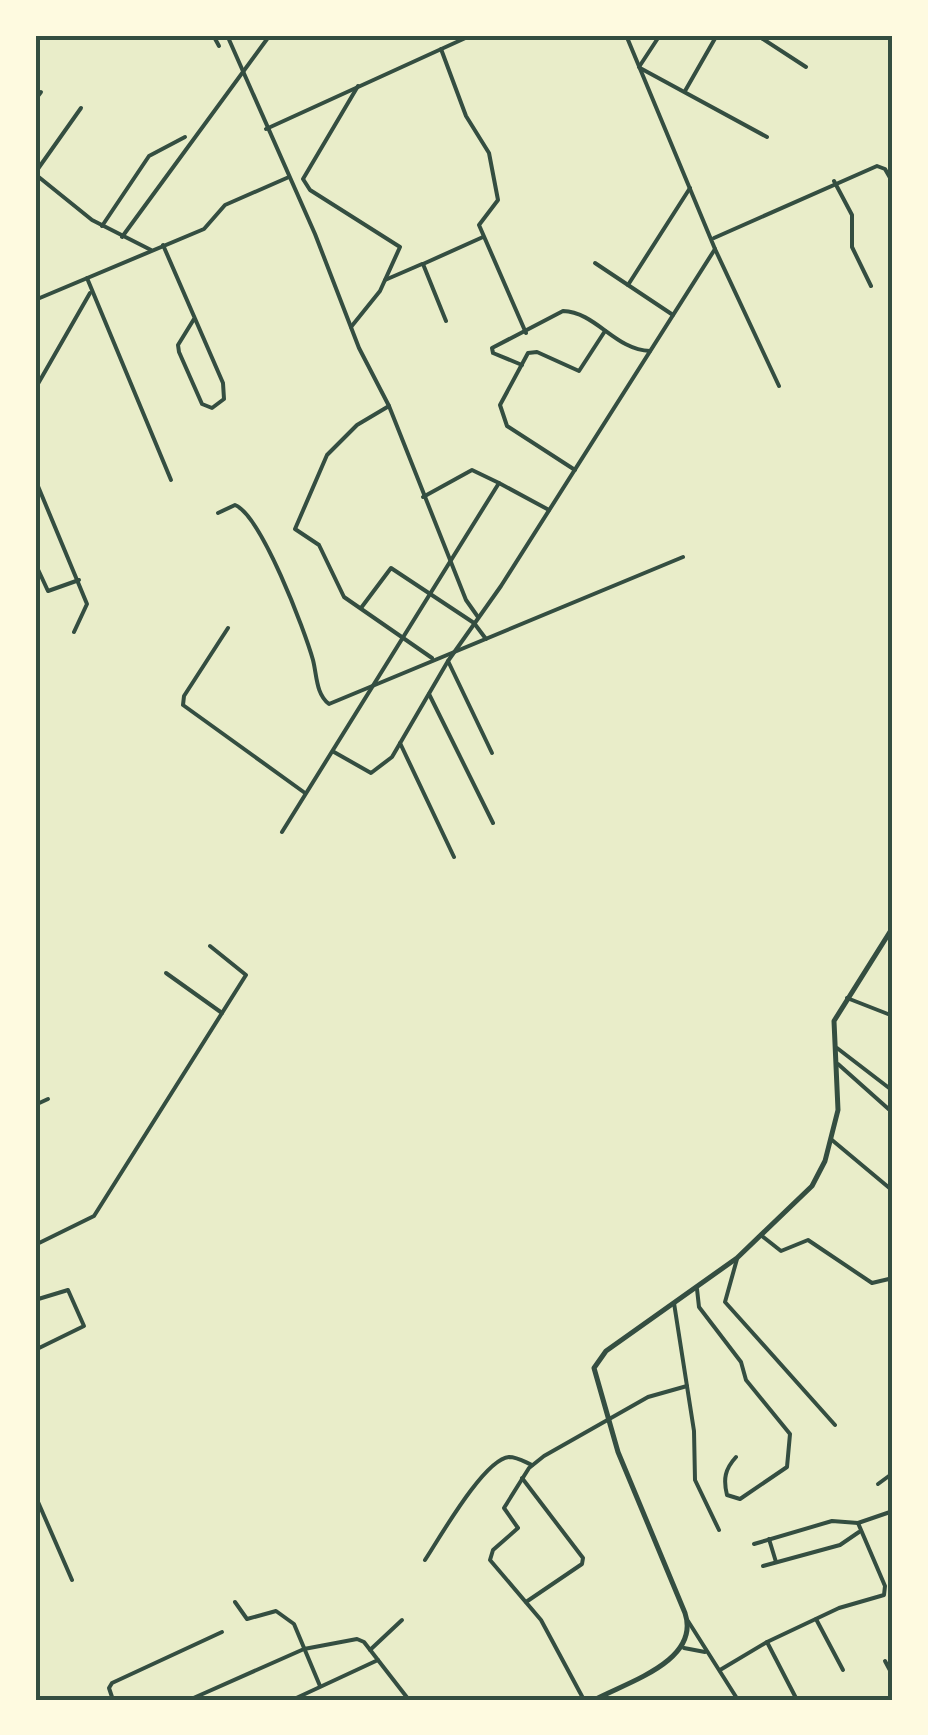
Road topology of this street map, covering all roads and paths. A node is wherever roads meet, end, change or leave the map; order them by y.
1 (101, 35) edge
2 (112, 35) edge
3 (213, 35) edge
4 (227, 35) edge
5 (270, 35) edge
6 (472, 35) edge
7 (626, 35) edge
8 (660, 35) edge
9 (717, 35) edge
10 (757, 35) edge
11 (785, 35) edge
12 (763, 39) junction
13 (219, 46) dead end
14 (441, 49) junction
15 (783, 52) junction
16 (806, 66) dead end
17 (639, 68) junction
18 (244, 75) junction
19 (358, 86) junction
20 (685, 91) junction
21 (42, 92) dead end
22 (35, 100) edge
23 (81, 108) dead end
24 (266, 129) junction
25 (185, 137) dead end
26 (768, 137) dead end
27 (35, 174) edge
28 (290, 177) junction
29 (834, 181) junction
30 (893, 184) edge
31 (690, 188) junction
32 (102, 226) junction
33 (484, 236) junction
34 (122, 237) junction
35 (714, 238) junction
36 (163, 245) junction
37 (715, 249) junction
38 (151, 250) junction
39 (424, 264) junction
40 (595, 264) dead end
41 (87, 278) junction
42 (386, 280) junction
43 (628, 285) junction
44 (871, 286) dead end
45 (90, 294) junction
46 (35, 300) edge
47 (673, 315) junction
48 (194, 319) junction
49 (446, 322) dead end
50 (351, 327) junction
51 (604, 331) junction
52 (526, 333) junction
53 (650, 351) junction
54 (522, 365) junction
55 (779, 386) dead end
56 (35, 390) edge
57 (389, 406) junction
58 (575, 470) junction
59 (35, 478) edge
60 (171, 480) dead end
61 (499, 483) junction
62 (423, 497) junction
63 (549, 510) junction
64 (218, 514) dead end
65 (683, 557) dead end
66 (450, 560) junction
67 (35, 563) edge
68 (79, 580) junction
69 (429, 590) junction
70 (360, 608) junction
71 (476, 620) junction
72 (228, 628) dead end
73 (74, 632) dead end
74 (400, 636) junction
75 (486, 639) junction
76 (458, 648) junction
77 (433, 658) junction
78 (448, 661) junction
79 (370, 687) junction
80 (430, 694) junction
81 (400, 743) junction
82 (334, 752) junction
83 (492, 752) dead end
84 (305, 793) junction
85 (493, 822) dead end
86 (282, 832) dead end
87 (454, 857) dead end
88 (893, 927) edge
89 (210, 946) dead end
90 (166, 973) dead end
91 (847, 998) junction
92 (222, 1013) junction
93 (893, 1016) edge
94 (835, 1046) junction
95 (838, 1064) junction
96 (893, 1091) edge
97 (48, 1098) dead end
98 (35, 1105) edge
99 (893, 1113) edge
100 (831, 1139) junction
101 (893, 1192) edge
102 (762, 1236) junction
103 (35, 1245) edge
104 (737, 1258) junction
105 (893, 1278) edge
106 (697, 1289) junction
107 (35, 1300) edge
108 (674, 1303) junction
109 (35, 1350) edge
110 (687, 1386) junction
111 (607, 1419) junction
112 (835, 1425) dead end
113 (736, 1457) dead end
114 (532, 1465) junction
115 (893, 1473) edge
116 (522, 1478) junction
117 (878, 1484) dead end
118 (35, 1495) edge
119 (890, 1512) edge
120 (858, 1523) junction
121 (893, 1524) edge
122 (719, 1530) dead end
123 (859, 1532) junction
124 (769, 1540) junction
125 (754, 1544) dead end
126 (425, 1560) dead end
127 (776, 1562) junction
128 (763, 1566) dead end
129 (72, 1580) dead end
130 (235, 1602) dead end
131 (526, 1602) junction
132 (816, 1619) junction
133 (402, 1620) dead end
134 (688, 1621) junction
135 (222, 1632) dead end
136 (766, 1642) junction
137 (304, 1648) junction
138 (684, 1648) junction
139 (370, 1650) junction
140 (709, 1654) junction
141 (378, 1660) junction
142 (886, 1661) dead end
143 (720, 1670) junction
144 (843, 1670) dead end
145 (893, 1676) edge
146 (320, 1686) junction
147 (296, 1699) edge
148 (405, 1699) edge
149 (598, 1699) edge
150 (114, 1700) edge
151 (189, 1700) edge
152 (584, 1700) edge
153 (738, 1700) edge
154 (797, 1700) edge

1 - 2 street
3 - 13 street
4 - 18 street
5 - 18 street
6 - 14 street
7 - 17 street
8 - 17 street
9 - 20 street
10 - 12 street
11 - 12 street
11 - 15 street
12 - 15 street
14 - 19 street
14 - 33 street
15 - 16 street
17 - 20 street
17 - 31 street
18 - 24 street
18 - 34 street
19 - 24 street
19 - 42 street
20 - 26 street
21 - 22 street
23 - 27 street
24 - 28 street
25 - 32 street
27 - 32 street
28 - 36 street
28 - 50 street
29 - 30 street
29 - 35 street
29 - 44 street
31 - 35 street
31 - 43 street
32 - 34 street
33 - 39 street
33 - 52 street
34 - 38 street
35 - 37 street
36 - 38 street
36 - 48 street
37 - 47 street
37 - 55 street
38 - 41 street
39 - 42 street
39 - 49 street
40 - 43 street
41 - 45 street
41 - 46 street
42 - 50 street
43 - 47 street
45 - 56 street
45 - 60 street
47 - 53 street
48 - 48 street
50 - 57 street
51 - 52 street
51 - 53 street
51 - 54 street
52 - 54 street
53 - 58 street
54 - 58 street
57 - 62 street
57 - 70 street
58 - 63 street
59 - 68 street
61 - 62 street
61 - 63 street
61 - 66 street
62 - 66 street
63 - 71 street
64 - 79 street
65 - 75 street
66 - 69 street
66 - 71 street
67 - 68 street
68 - 73 street
69 - 70 street
69 - 71 street
69 - 74 street
70 - 74 street
71 - 75 street
71 - 76 street
72 - 84 street
74 - 77 street
74 - 79 street
75 - 76 street
76 - 77 street
76 - 78 street
77 - 79 street
78 - 80 street
78 - 83 street
79 - 82 street
80 - 81 street
80 - 85 street
81 - 82 street
81 - 87 street
82 - 84 street
84 - 86 street
88 - 91 street
89 - 92 street
90 - 92 street
91 - 93 street
91 - 94 street
92 - 103 street
94 - 95 street
94 - 96 street
95 - 99 street
95 - 100 street
97 - 98 street
100 - 101 street
100 - 102 street
102 - 104 street
102 - 105 street
104 - 106 street
104 - 112 street
106 - 108 street
106 - 113 street
107 - 109 street
108 - 110 street
108 - 111 street
110 - 111 street
110 - 122 street
111 - 114 street
111 - 134 street
114 - 116 street
114 - 126 street
115 - 117 street
116 - 131 street
116 - 131 street
118 - 129 street
119 - 120 street
119 - 121 street
120 - 123 street
120 - 124 street
123 - 127 street
123 - 132 street
124 - 125 street
124 - 127 street
127 - 128 street
130 - 137 street
131 - 152 street
132 - 136 street
132 - 144 street
133 - 139 street
134 - 138 street
134 - 140 street
135 - 150 street
136 - 143 street
136 - 154 street
137 - 139 street
137 - 146 street
137 - 151 street
138 - 140 street
138 - 149 street
139 - 141 street
140 - 143 street
141 - 146 street
141 - 148 street
142 - 145 street
143 - 153 street
146 - 147 street

